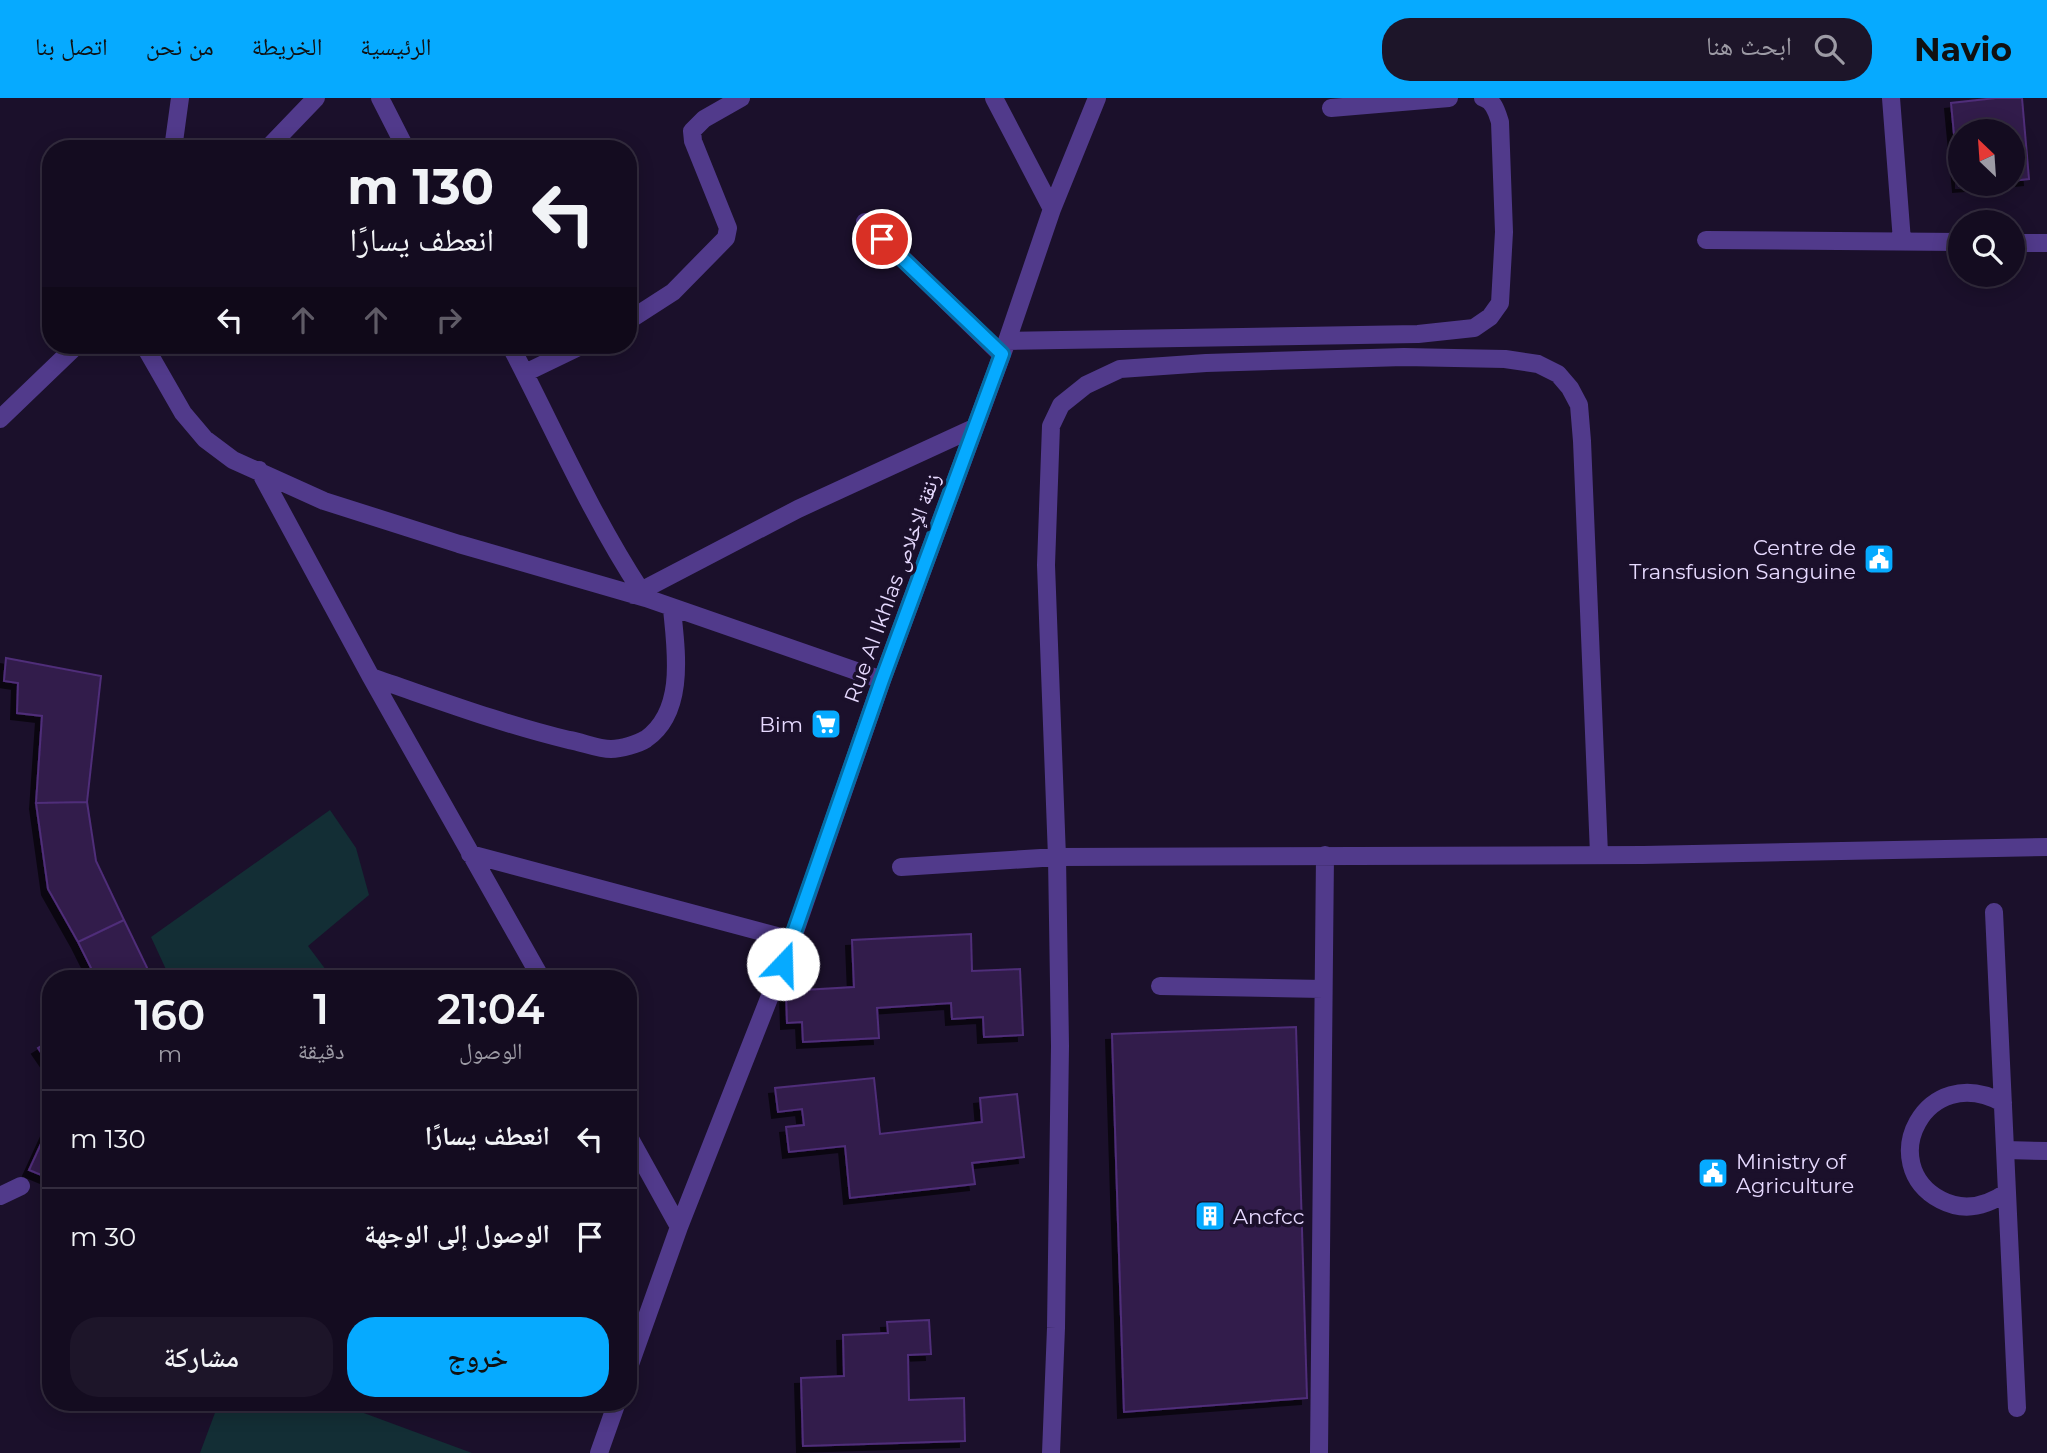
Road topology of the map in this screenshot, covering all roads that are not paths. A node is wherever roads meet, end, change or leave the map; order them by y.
1 (180, 98) edge
2 (316, 98) edge
3 (380, 98) edge
4 (741, 98) edge
5 (994, 98) edge
6 (1097, 98) edge
7 (1449, 98) edge
8 (1483, 98) edge
9 (1891, 98) edge
10 (716, 104) edge
11 (1331, 108) dead end
12 (174, 140) edge
13 (276, 140) edge
14 (402, 140) edge
15 (1052, 209) junction
16 (865, 222) dead end
17 (1706, 240) dead end
18 (1902, 241) junction
19 (1948, 242) edge
20 (2025, 243) edge
21 (2047, 243) edge
22 (637, 315) edge
23 (1004, 347) junction
24 (68, 354) edge
25 (149, 354) edge
26 (515, 354) edge
27 (564, 354) edge
28 (525, 373) junction
29 (0, 419) edge
30 (974, 428) junction
31 (259, 470) junction
32 (637, 593) junction
33 (672, 609) junction
34 (370, 677) junction
35 (882, 680) junction
36 (2047, 848) edge
37 (470, 853) junction
38 (1600, 854) junction
39 (1325, 855) junction
40 (1057, 857) junction
41 (901, 867) dead end
42 (1994, 912) dead end
43 (792, 940) junction
44 (536, 970) edge
45 (1160, 986) dead end
46 (1323, 989) junction
47 (2003, 1103) junction
48 (2006, 1150) junction
49 (637, 1151) edge
50 (2047, 1151) edge
51 (21, 1186) dead end
52 (2007, 1192) junction
53 (0, 1196) edge
54 (679, 1227) junction
55 (637, 1345) edge
56 (2017, 1408) dead end
57 (614, 1411) edge
58 (599, 1453) edge
59 (1051, 1453) edge
60 (1319, 1453) edge

1 - 12 street
2 - 13 street
3 - 14 street
4 - 10 street
5 - 15 street
6 - 15 street, Rue Al Ikhlas زنقة الإخلاص
7 - 11 street
8 - 23 street
9 - 18 street
10 - 22 street
15 - 23 street, Rue Al Ikhlas زنقة الإخلاص
16 - 23 street
17 - 18 street
18 - 19 street
20 - 21 street
23 - 30 street, Rue Al Ikhlas زنقة الإخلاص
24 - 29 street
25 - 31 street
26 - 28 street
27 - 28 street
28 - 32 street
30 - 32 street
30 - 35 street, Rue Al Ikhlas زنقة الإخلاص
31 - 32 street
31 - 34 street
32 - 33 street
33 - 34 street
33 - 35 street
34 - 37 street
35 - 43 street, Rue Al Ikhlas زنقة الإخلاص
36 - 38 street
37 - 43 street
37 - 44 street
38 - 39 street
38 - 40 street
39 - 40 street
39 - 46 street
40 - 41 street
40 - 59 street
42 - 47 street
43 - 54 street, Rue Al Ikhlas زنقة الإخلاص
45 - 46 street
46 - 60 street
47 - 48 street
47 - 52 street
48 - 50 street
48 - 52 street
49 - 54 street
51 - 53 street
52 - 56 street
54 - 55 street, Rue Al Ikhlas زنقة الإخلاص
57 - 58 street

